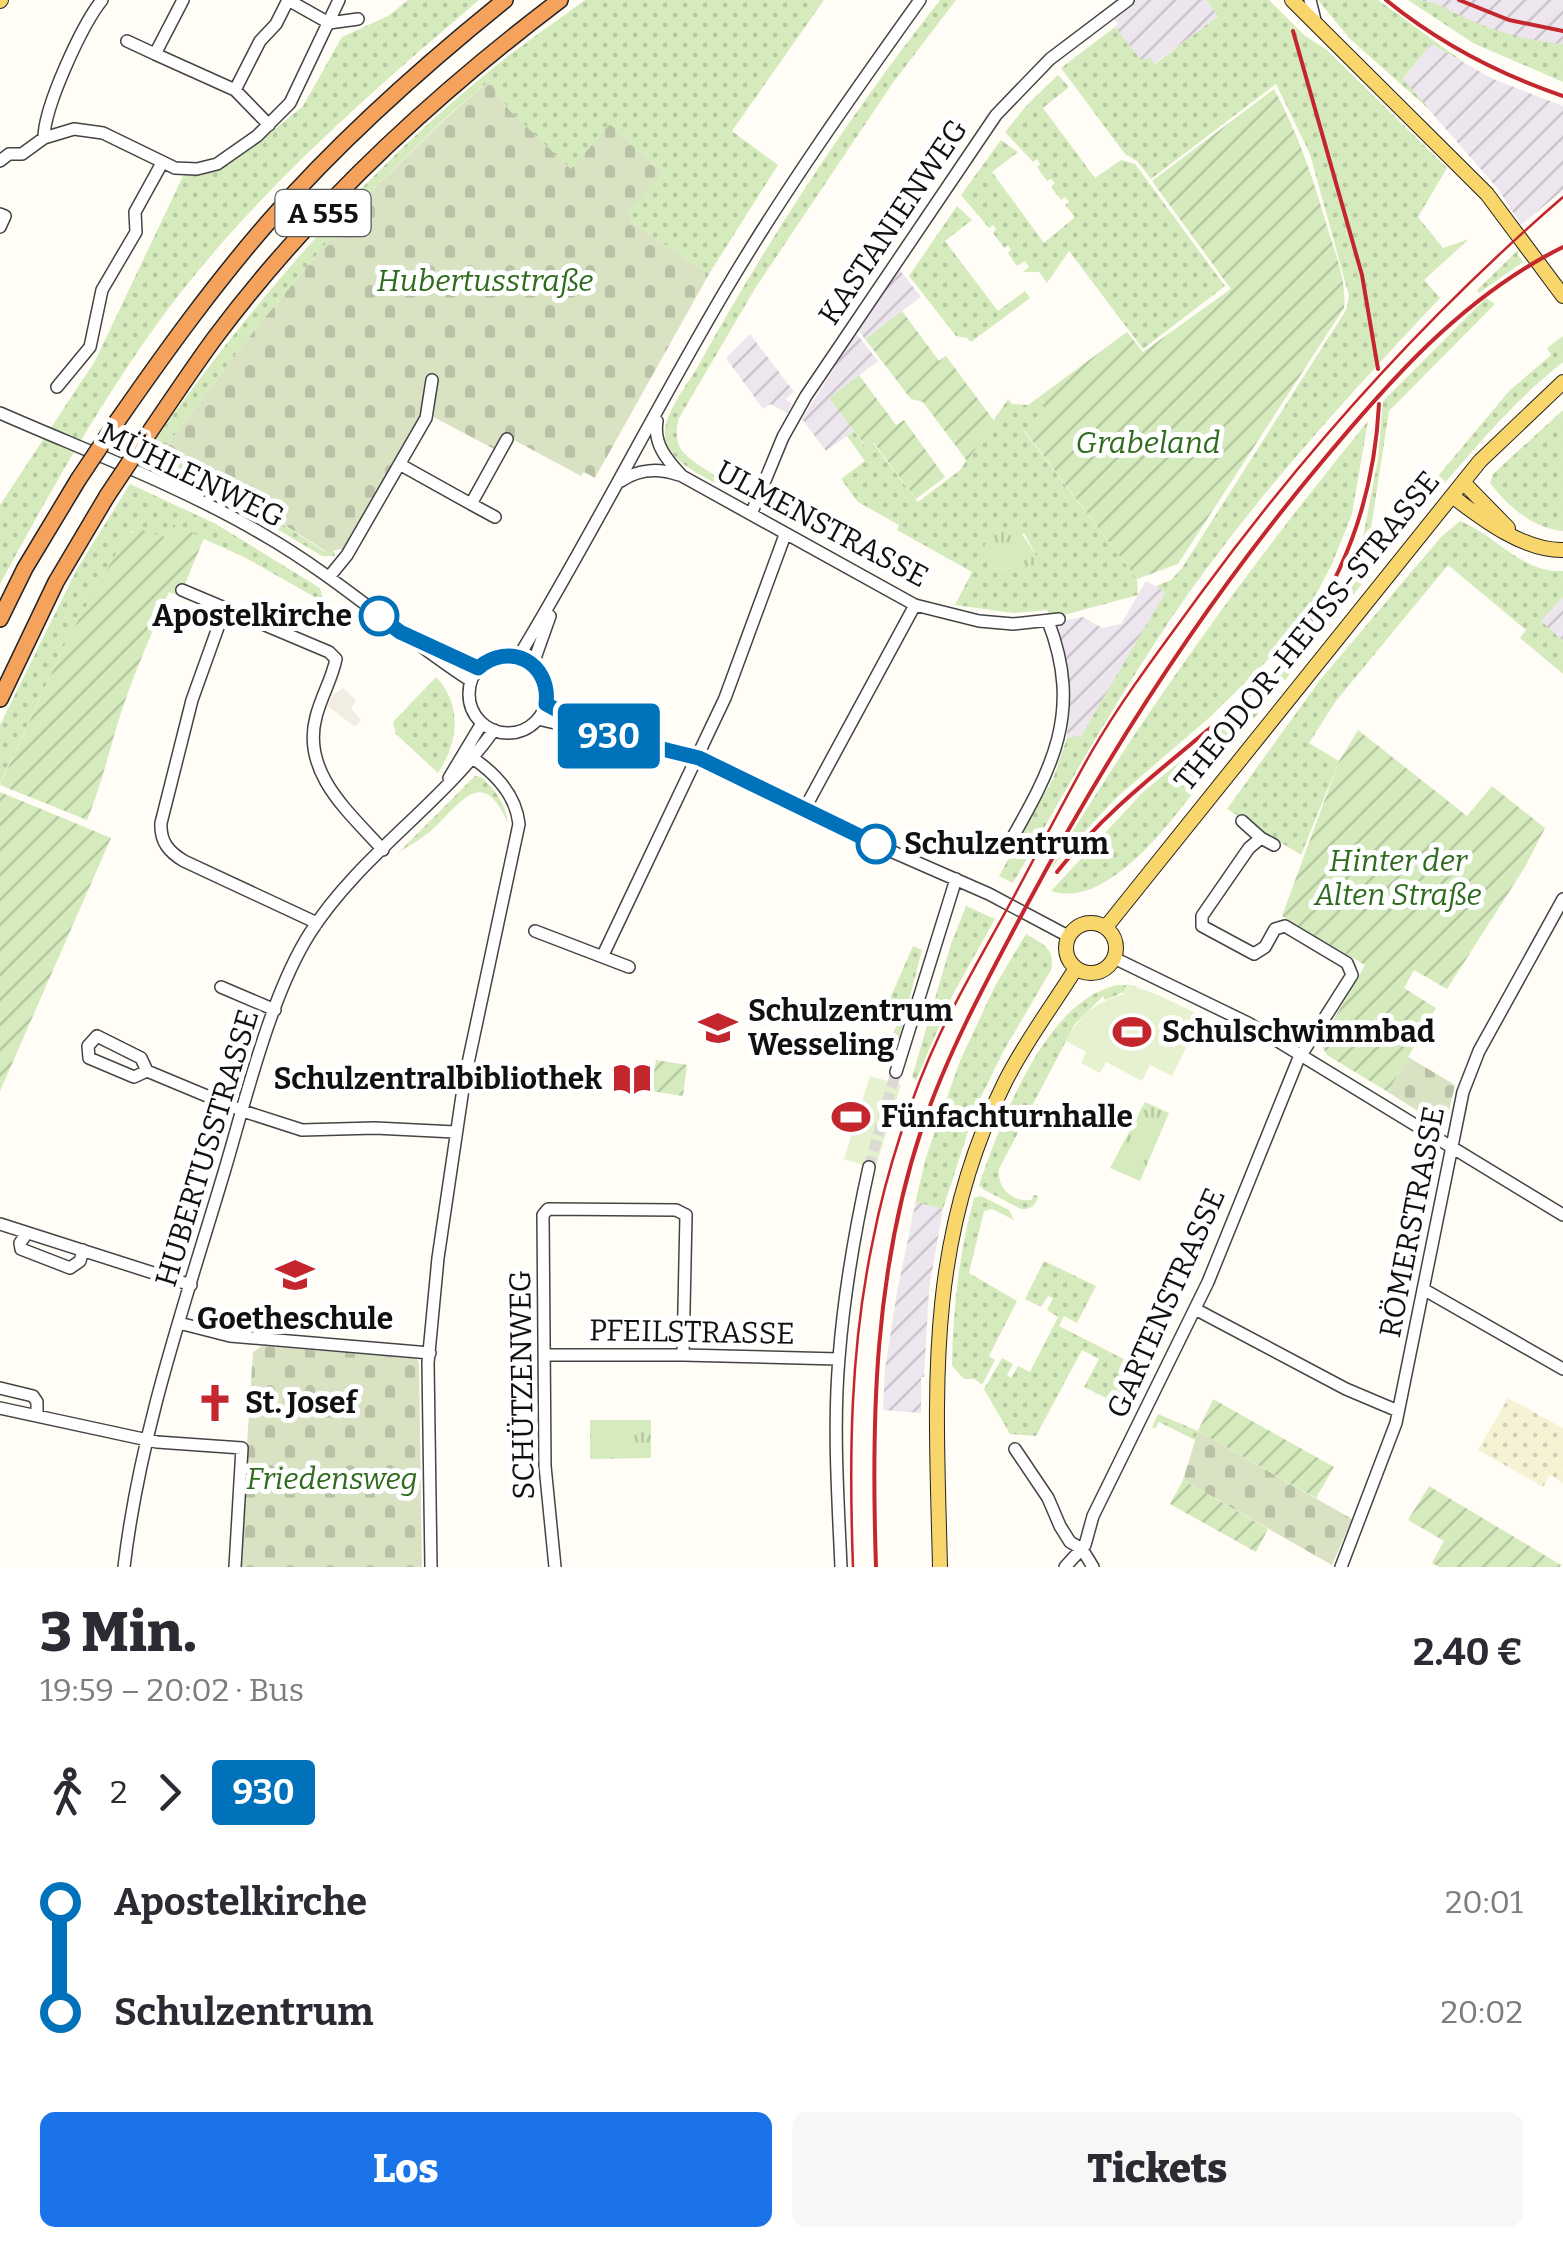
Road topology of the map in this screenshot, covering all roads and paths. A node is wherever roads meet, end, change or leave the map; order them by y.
1 (102, 0) edge
2 (183, 0) edge
3 (288, 0) edge
4 (339, 0) edge
5 (506, 0) edge
6 (560, 0) edge
7 (920, 0) edge
8 (1128, 0) edge
9 (1292, 0) edge
10 (1310, 0) edge
11 (358, 19) dead end
12 (329, 23) junction
13 (1316, 24) junction
14 (127, 41) dead end
15 (155, 54) junction
16 (235, 90) junction
17 (269, 125) junction
18 (44, 138) junction
19 (0, 161) edge
20 (162, 163) junction
21 (0, 214) edge
22 (0, 226) edge
23 (1563, 296) edge
24 (432, 380) dead end
25 (1563, 382) edge
26 (57, 387) dead end
27 (658, 412) junction
28 (0, 414) edge
29 (507, 439) dead end
30 (401, 466) junction
31 (682, 476) junction
32 (1464, 482) junction
33 (614, 487) junction
34 (1452, 496) junction
35 (471, 504) junction
36 (752, 512) junction
37 (495, 517) dead end
38 (785, 535) junction
39 (1515, 536) junction
40 (1563, 550) edge
41 (329, 577) junction
42 (182, 590) dead end
43 (556, 598) junction
44 (915, 605) junction
45 (226, 608) junction
46 (0, 619) edge
47 (400, 632) junction
48 (520, 656) junction
49 (533, 664) junction
50 (478, 668) junction
51 (471, 681) junction
52 (0, 699) edge
53 (546, 704) junction
54 (538, 719) junction
55 (488, 727) junction
56 (601, 734) junction
57 (699, 758) junction
58 (474, 759) junction
59 (439, 794) junction
60 (804, 810) junction
61 (1242, 821) dead end
62 (1261, 838) junction
63 (1274, 844) dead end
64 (1006, 849) dead end
65 (383, 850) junction
66 (956, 878) junction
67 (1563, 899) edge
68 (317, 923) junction
69 (1106, 927) junction
70 (536, 931) dead end
71 (1068, 936) junction
72 (603, 956) junction
73 (1114, 958) junction
74 (629, 967) dead end
75 (1076, 968) junction
76 (222, 987) dead end
77 (276, 1010) junction
78 (1302, 1054) junction
79 (147, 1071) junction
80 (896, 1072) tunnel mouth
81 (242, 1111) junction
82 (455, 1132) junction
83 (1452, 1146) junction
84 (869, 1167) tunnel mouth
85 (1563, 1215) edge
86 (0, 1224) edge
87 (27, 1233) junction
88 (83, 1250) junction
89 (191, 1284) junction
90 (1423, 1289) junction
91 (1195, 1308) junction
92 (179, 1323) junction
93 (430, 1352) junction
94 (544, 1355) junction
95 (683, 1355) junction
96 (838, 1360) junction
97 (1563, 1369) edge
98 (0, 1388) edge
99 (0, 1408) edge
100 (1398, 1411) junction
101 (38, 1416) junction
102 (146, 1440) junction
103 (1015, 1449) dead end
104 (1082, 1549) junction
105 (124, 1567) edge
106 (235, 1567) edge
107 (431, 1567) edge
108 (555, 1567) edge
109 (841, 1567) edge
110 (940, 1567) edge
111 (1066, 1567) edge
112 (1093, 1567) edge
113 (1341, 1567) edge

1 - 18 street
2 - 15 street
3 - 12 street
3 - 16 street
4 - 12 street
5 - 46 highway, A 555, bridge
6 - 52 highway, A 555, bridge
7 - 27 street
8 - 36 street, KASTANIENWEG
9 - 13 main road
10 - 13 street
11 - 12 street
12 - 17 street
13 - 23 main road
14 - 15 street
15 - 16 street
16 - 17 street
17 - 20 street
18 - 19 street
18 - 20 street
20 - 26 street
21 - 22 street
24 - 30 street
25 - 32 main road, THEODOR-HEUSS-STRASSE
27 - 31 street, ULMENSTRASSE
27 - 33 street
28 - 41 street, MÜHLENWEG
29 - 35 street
30 - 35 street
30 - 41 street
31 - 33 street, ULMENSTRASSE
31 - 36 street, ULMENSTRASSE
32 - 34 main road, THEODOR-HEUSS-STRASSE
32 - 39 main road
33 - 43 street
34 - 39 main road
34 - 69 main road, THEODOR-HEUSS-STRASSE
35 - 37 street
36 - 38 street, ULMENSTRASSE
38 - 44 street, ULMENSTRASSE
38 - 57 street
39 - 40 main road
41 - 47 street, MÜHLENWEG
42 - 45 street
43 - 48 street
43 - 49 street
44 - 60 street
44 - 64 street, ULMENSTRASSE
45 - 65 street
45 - 68 street
47 - 50 street, MÜHLENWEG
47 - 51 street, MÜHLENWEG
48 - 49 street
48 - 50 street
49 - 53 street
50 - 51 street
51 - 55 street
53 - 54 street
53 - 56 street
54 - 55 street
54 - 56 street
55 - 58 street, HUBERTUSSTRASSE
55 - 59 street, HUBERTUSSTRASSE
56 - 57 street
57 - 60 street
57 - 72 street
58 - 59 street, HUBERTUSSTRASSE
58 - 82 street
59 - 65 street, HUBERTUSSTRASSE
60 - 66 street
61 - 62 street
62 - 63 street
62 - 78 street, GARTENSTRASSE
65 - 68 street, HUBERTUSSTRASSE
66 - 71 street
66 - 80 street
67 - 83 street, RÖMERSTRASSE
68 - 77 street, HUBERTUSSTRASSE
69 - 71 main road
69 - 73 main road
70 - 72 street
71 - 75 main road
72 - 74 street
73 - 75 main road
73 - 78 street
75 - 110 main road
76 - 77 street
77 - 81 street, HUBERTUSSTRASSE
78 - 83 street
78 - 91 street, GARTENSTRASSE
79 - 79 street
79 - 81 street
81 - 82 street
81 - 89 street, HUBERTUSSTRASSE
82 - 93 street
83 - 85 street
83 - 90 street, RÖMERSTRASSE
84 - 96 street
86 - 87 street
87 - 88 street
87 - 88 street
88 - 89 street
89 - 92 street, HUBERTUSSTRASSE
90 - 97 street
90 - 100 street, RÖMERSTRASSE
91 - 100 street
91 - 104 street, GARTENSTRASSE
92 - 93 street
92 - 102 street, HUBERTUSSTRASSE
93 - 107 street
94 - 95 street, PFEILSTRASSE
94 - 95 street, SCHÜTZENWEG
94 - 108 street, SCHÜTZENWEG
95 - 96 street, PFEILSTRASSE
96 - 109 street
98 - 101 street
99 - 101 street
100 - 113 street, RÖMERSTRASSE
101 - 102 street
102 - 105 street, HUBERTUSSTRASSE
102 - 106 street
103 - 104 street
104 - 111 street, GARTENSTRASSE
104 - 112 street

